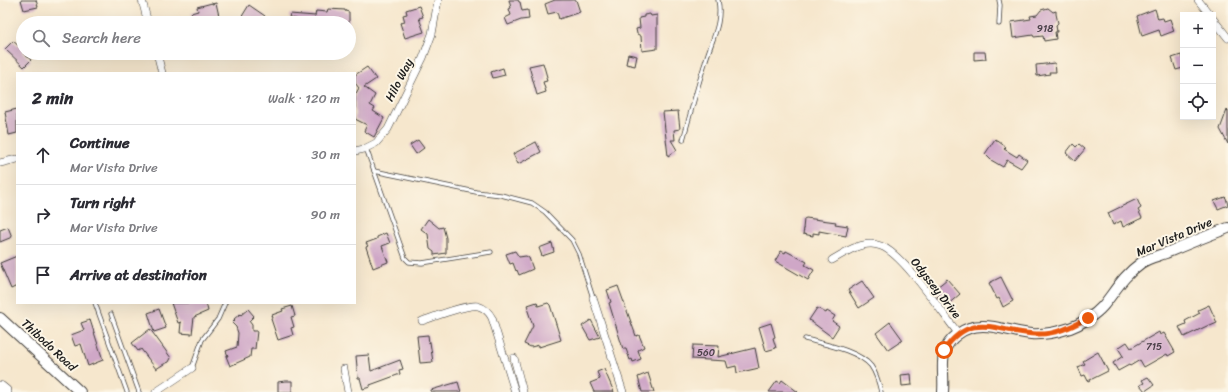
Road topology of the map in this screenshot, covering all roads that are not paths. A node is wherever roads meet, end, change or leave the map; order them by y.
1 (142, 0) edge
2 (438, 0) edge
3 (718, 0) edge
4 (999, 0) edge
5 (1198, 0) edge
6 (1208, 12) edge
7 (146, 16) edge
8 (1216, 23) edge
9 (999, 24) dead end
10 (1228, 38) edge
11 (159, 60) edge
12 (162, 72) edge
13 (683, 140) dead end
14 (366, 148) junction
15 (356, 151) edge
16 (16, 159) edge
17 (0, 163) edge
18 (374, 171) junction
19 (1228, 228) edge
20 (491, 252) dead end
21 (832, 260) dead end
22 (593, 298) joint
23 (95, 304) edge
24 (225, 304) edge
25 (111, 314) dead end
26 (0, 318) edge
27 (422, 321) dead end
28 (958, 334) junction
29 (805, 339) dead end
30 (514, 358) dead end
31 (192, 368) joint
32 (344, 369) dead end
33 (0, 388) edge
34 (5, 392) edge
35 (80, 392) edge
36 (126, 392) edge
37 (139, 392) edge
38 (156, 392) edge
39 (348, 392) edge
40 (515, 392) edge
41 (523, 392) edge
42 (623, 392) edge
43 (881, 392) edge
44 (943, 392) edge

1 - 7 street
2 - 14 street, Hilo Way
3 - 13 lane
4 - 9 lane
5 - 6 street
8 - 10 street
11 - 12 street
14 - 15 street, Hilo Way
14 - 18 lane
16 - 17 street
18 - 20 lane
18 - 22 lane
19 - 28 street, Mar Vista Drive
21 - 28 street, Odyssey Drive
22 - 42 street
23 - 36 lane
24 - 31 lane
25 - 37 lane
26 - 35 street, Thibodo Road
27 - 40 street
28 - 44 street, Mar Vista Drive
29 - 43 lane
30 - 41 street
31 - 38 street
32 - 39 street
33 - 34 highway

